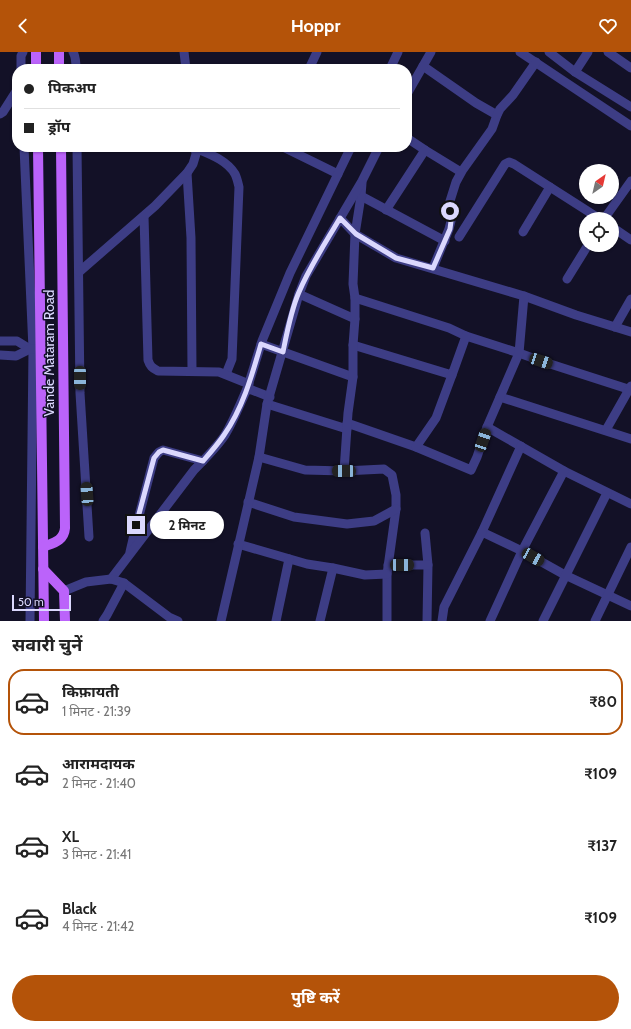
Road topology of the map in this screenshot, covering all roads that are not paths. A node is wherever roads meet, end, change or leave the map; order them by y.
1 (23, 52) edge
2 (36, 52) edge
3 (59, 52) edge
4 (73, 52) edge
5 (184, 52) edge
6 (317, 52) edge
7 (398, 52) edge
8 (431, 52) edge
9 (520, 52) edge
10 (549, 52) edge
11 (588, 52) edge
12 (608, 52) edge
13 (536, 62) junction
14 (629, 63) edge
15 (21, 64) edge
16 (36, 64) edge
17 (59, 64) edge
18 (76, 64) edge
19 (185, 64) edge
20 (311, 64) edge
21 (392, 64) edge
22 (423, 66) junction
23 (576, 72) junction
24 (412, 85) edge
25 (12, 97) edge
26 (631, 107) edge
27 (1, 112) edge
28 (497, 115) junction
29 (631, 126) edge
30 (412, 142) edge
31 (424, 150) junction
32 (24, 152) edge
33 (38, 152) edge
34 (61, 152) edge
35 (77, 152) edge
36 (196, 152) edge
37 (205, 152) edge
38 (293, 152) edge
39 (349, 152) edge
40 (376, 152) edge
41 (461, 172) junction
42 (187, 173) junction
43 (338, 174) junction
44 (362, 181) junction
45 (631, 181) edge
46 (550, 187) junction
47 (361, 196) junction
48 (386, 210) junction
49 (589, 212) edge
50 (609, 212) edge
51 (144, 216) junction
52 (340, 218) junction
53 (523, 232) dead end
54 (619, 232) edge
55 (356, 234) junction
56 (459, 237) dead end
57 (445, 240) junction
58 (631, 240) edge
59 (584, 252) edge
60 (433, 268) junction
61 (79, 272) junction
62 (567, 279) dead end
63 (298, 294) junction
64 (524, 296) junction
65 (354, 298) junction
66 (631, 299) edge
67 (355, 319) junction
68 (615, 327) junction
69 (631, 332) edge
70 (466, 336) junction
71 (0, 341) edge
72 (261, 344) junction
73 (353, 345) junction
74 (35, 349) junction
75 (283, 352) junction
76 (519, 353) junction
77 (0, 355) edge
78 (192, 371) junction
79 (226, 374) junction
80 (452, 375) junction
81 (353, 377) junction
82 (248, 386) junction
83 (630, 389) edge
84 (500, 397) junction
85 (269, 401) junction
86 (347, 426) junction
87 (487, 427) junction
88 (606, 430) junction
89 (631, 439) edge
90 (521, 446) junction
91 (416, 447) junction
92 (259, 456) junction
93 (203, 461) junction
94 (344, 471) junction
95 (564, 471) junction
96 (607, 493) junction
97 (248, 502) junction
98 (631, 504) edge
99 (396, 508) junction
100 (482, 532) junction
101 (425, 533) dead end
102 (90, 537) dead end
103 (238, 544) junction
104 (43, 547) junction
105 (631, 547) edge
106 (522, 551) junction
107 (130, 554) junction
108 (289, 559) junction
109 (388, 565) junction
110 (428, 565) junction
111 (333, 568) junction
112 (43, 569) junction
113 (387, 574) junction
114 (565, 575) junction
115 (111, 579) junction
116 (124, 583) junction
117 (64, 591) junction
118 (608, 595) junction
119 (631, 606) edge
120 (168, 619) edge
121 (30, 621) edge
122 (44, 621) edge
123 (65, 621) edge
124 (103, 621) edge
125 (178, 621) edge
126 (221, 621) edge
127 (276, 621) edge
128 (320, 621) edge
129 (387, 621) edge
130 (427, 621) edge
131 (442, 621) edge
132 (490, 621) edge
133 (543, 621) edge
134 (594, 621) edge

1 - 15 street
2 - 16 main road
3 - 17 main road
4 - 18 street
5 - 19 street
6 - 20 street
7 - 21 street
8 - 22 street
9 - 13 street
10 - 23 street
11 - 23 street
12 - 14 street
13 - 28 street
13 - 29 street
22 - 24 street
22 - 28 street
23 - 26 street
25 - 27 street
28 - 41 street
30 - 31 street
31 - 41 street
31 - 48 street
32 - 74 street
33 - 74 main road, Vande Mataram Road
34 - 104 main road, Vande Mataram Road
35 - 61 street
36 - 42 street
37 - 79 street
38 - 43 street
39 - 43 street
40 - 44 street
41 - 57 street
42 - 51 street
42 - 78 street
43 - 72 street
44 - 47 street
44 - 52 street
45 - 50 street
46 - 49 street
46 - 53 street
46 - 56 street
47 - 48 street
47 - 55 street
48 - 57 street
51 - 61 street
51 - 78 street
52 - 55 street
52 - 63 street
54 - 58 street
55 - 60 street
55 - 65 street
57 - 60 street
59 - 62 street
60 - 64 street
61 - 102 street
63 - 67 street
63 - 75 street
64 - 68 street
64 - 76 street
65 - 67 street
65 - 70 street
66 - 68 street
67 - 73 street
68 - 69 street
70 - 76 street
70 - 80 street
71 - 74 street
72 - 75 street
72 - 82 street
73 - 80 street
73 - 81 street
74 - 77 street
74 - 104 main road, Vande Mataram Road
74 - 121 street
75 - 81 street
75 - 85 street
76 - 83 street
76 - 84 street
78 - 79 street
79 - 82 street
80 - 91 street
81 - 86 street
82 - 85 street
82 - 93 street
83 - 88 street
84 - 87 street
84 - 88 street
85 - 86 street
85 - 92 street
86 - 91 street
86 - 94 street
87 - 90 street
87 - 91 street
88 - 89 street
90 - 95 street
90 - 100 street
92 - 94 street
92 - 97 street
93 - 107 street
93 - 107 street
94 - 99 street
95 - 96 street
95 - 106 street
96 - 98 street
96 - 114 street
97 - 99 street
97 - 103 street
99 - 109 street
100 - 106 street
100 - 131 street
101 - 110 street
103 - 108 street
103 - 126 street
104 - 112 main road, Vande Mataram Road
105 - 118 street
106 - 114 street
106 - 132 street
107 - 115 street
108 - 111 street
108 - 127 street
109 - 110 street
109 - 113 street
110 - 130 street
111 - 113 street
111 - 128 street
112 - 117 main road
112 - 122 main road, Vande Mataram Road
113 - 129 street
114 - 118 street
114 - 133 street
115 - 116 street
115 - 117 street
116 - 120 street
116 - 124 street
117 - 123 main road
118 - 119 street
118 - 134 street
120 - 125 street

